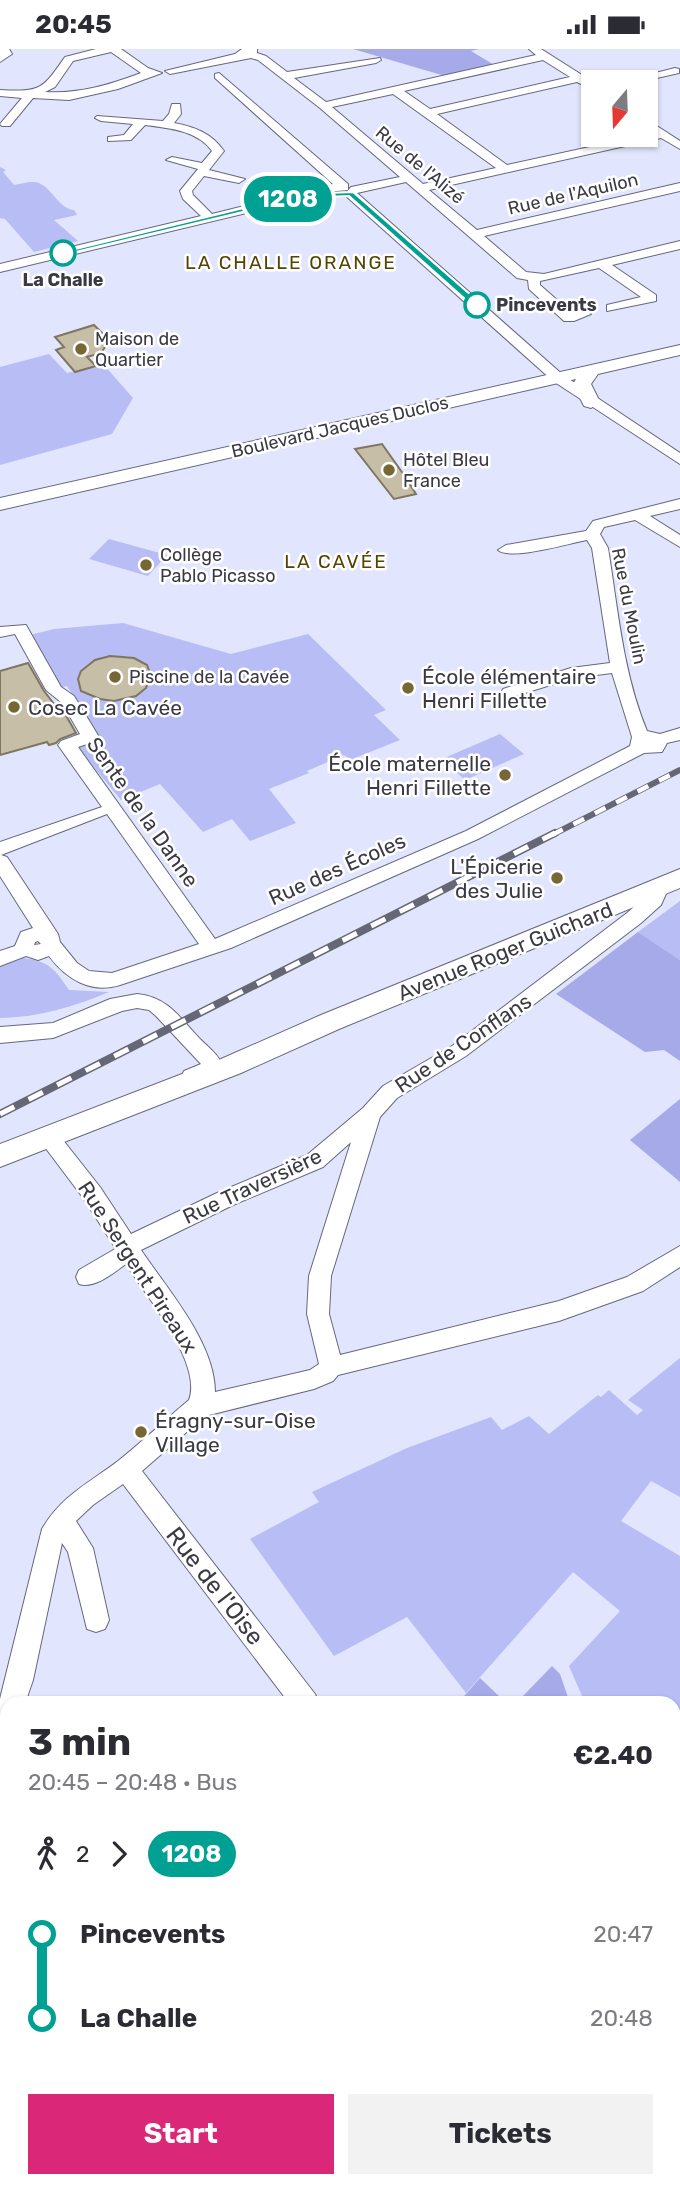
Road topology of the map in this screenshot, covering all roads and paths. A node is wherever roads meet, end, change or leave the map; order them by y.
1 (4, 49) edge
2 (111, 49) edge
3 (534, 49) edge
4 (76, 52) edge
5 (248, 53) edge
6 (328, 55) dead end
7 (545, 56) junction
8 (0, 59) edge
9 (376, 60) dead end
10 (92, 63) dead end
11 (205, 64) junction
12 (342, 64) junction
13 (675, 71) dead end
14 (150, 73) junction
15 (658, 75) edge
16 (285, 76) junction
17 (579, 78) joint
18 (397, 91) junction
19 (0, 93) edge
20 (29, 96) junction
21 (176, 106) dead end
22 (324, 106) junction
23 (109, 110) dead end
24 (428, 113) junction
25 (141, 123) junction
26 (6, 124) dead end
27 (165, 126) junction
28 (658, 130) edge
29 (680, 134) edge
30 (665, 135) junction
31 (112, 139) dead end
32 (680, 146) edge
33 (172, 160) dead end
34 (202, 169) junction
35 (505, 169) junction
36 (330, 175) junction
37 (409, 178) junction
38 (239, 179) dead end
39 (680, 187) edge
40 (323, 188) junction
41 (421, 188) junction
42 (347, 190) junction
43 (301, 196) junction
44 (210, 218) junction
45 (475, 234) junction
46 (679, 246) edge
47 (601, 264) junction
48 (0, 268) edge
49 (534, 279) junction
50 (612, 308) dead end
51 (584, 314) dead end
52 (680, 339) edge
53 (680, 350) edge
54 (590, 365) junction
55 (546, 369) junction
56 (591, 402) junction
57 (680, 460) edge
58 (0, 490) edge
59 (0, 504) edge
60 (680, 504) edge
61 (635, 513) junction
62 (593, 534) junction
63 (680, 542) edge
64 (506, 550) dead end
65 (0, 632) edge
66 (621, 667) junction
67 (509, 693) dead end
68 (680, 734) edge
69 (647, 741) junction
70 (99, 812) dead end
71 (0, 849) edge
72 (0, 861) edge
73 (670, 883) edge
74 (30, 910) junction
75 (50, 940) junction
76 (27, 943) junction
77 (211, 947) junction
78 (0, 959) edge
79 (0, 1035) edge
80 (207, 1064) junction
81 (371, 1113) junction
82 (48, 1136) junction
83 (0, 1156) edge
84 (126, 1249) junction
85 (680, 1255) edge
86 (87, 1277) dead end
87 (331, 1367) junction
88 (198, 1407) junction
89 (126, 1469) junction
90 (61, 1519) junction
91 (96, 1620) dead end
92 (14, 1696) edge
93 (301, 1696) edge

1 - 8 street
2 - 4 street
2 - 14 street
3 - 7 street
4 - 10 street
4 - 20 street
5 - 11 street
5 - 16 street, Rue de l'Alizé
6 - 12 street
7 - 17 street
7 - 18 street
9 - 12 street
11 - 14 street
11 - 36 street
12 - 16 street
13 - 15 street
14 - 20 street
16 - 22 street, Rue de l'Alizé
17 - 24 street
18 - 22 street
18 - 24 street
19 - 20 street
20 - 26 street
21 - 27 street
22 - 37 street, Rue de l'Alizé
23 - 25 street
24 - 35 street
25 - 27 street
25 - 31 street
27 - 34 street
28 - 30 street
29 - 30 street
30 - 32 street
30 - 35 street
33 - 34 street
34 - 38 street
34 - 44 street
35 - 41 street
36 - 40 street
36 - 42 street
37 - 41 street, Rue de l'Alizé
37 - 42 street
39 - 45 street, Rue de l'Aquilon
40 - 42 street
40 - 43 street
41 - 45 street, Rue de l'Alizé
42 - 43 street
42 - 55 street
43 - 44 street
44 - 48 street
45 - 49 street, Rue de l'Alizé
46 - 47 street
47 - 49 street
47 - 50 street
49 - 51 street, Rue de l'Alizé
52 - 54 main road
53 - 54 main road
54 - 55 main road
54 - 56 main road
55 - 56 street
55 - 58 main road, Boulevard Jacques Duclos
55 - 59 main road, Boulevard Jacques Duclos
56 - 57 street
60 - 61 street, Rue du Moulin
61 - 62 street, Rue du Moulin
61 - 63 street
62 - 64 street
62 - 66 street, Rue du Moulin
65 - 77 street, Sente de la Danne
66 - 67 street
66 - 69 street, Rue du Moulin
68 - 69 street, Rue des Écoles
69 - 77 street, Rue des Écoles
70 - 71 street, Sente de la Danne
72 - 74 street, Rue des Écoles
73 - 80 main road, Avenue Roger Guichard
73 - 81 street, Rue de Conflans
74 - 75 street, Rue des Écoles
74 - 76 street
75 - 76 street
75 - 77 street, Rue des Écoles
76 - 78 street
79 - 80 street
80 - 82 main road, Avenue Roger Guichard
80 - 82 main road, Avenue Roger Guichard
81 - 84 street, Rue Traversière
81 - 87 street, Rue de Conflans
82 - 83 main road, Avenue Roger Guichard
82 - 84 street, Rue Sergent Pireaux
84 - 86 street, Rue Traversière
84 - 88 street, Rue Sergent Pireaux
85 - 87 street
87 - 88 street
88 - 89 street
89 - 90 street
89 - 93 street, Rue de l'Oise
90 - 91 street
90 - 92 street

